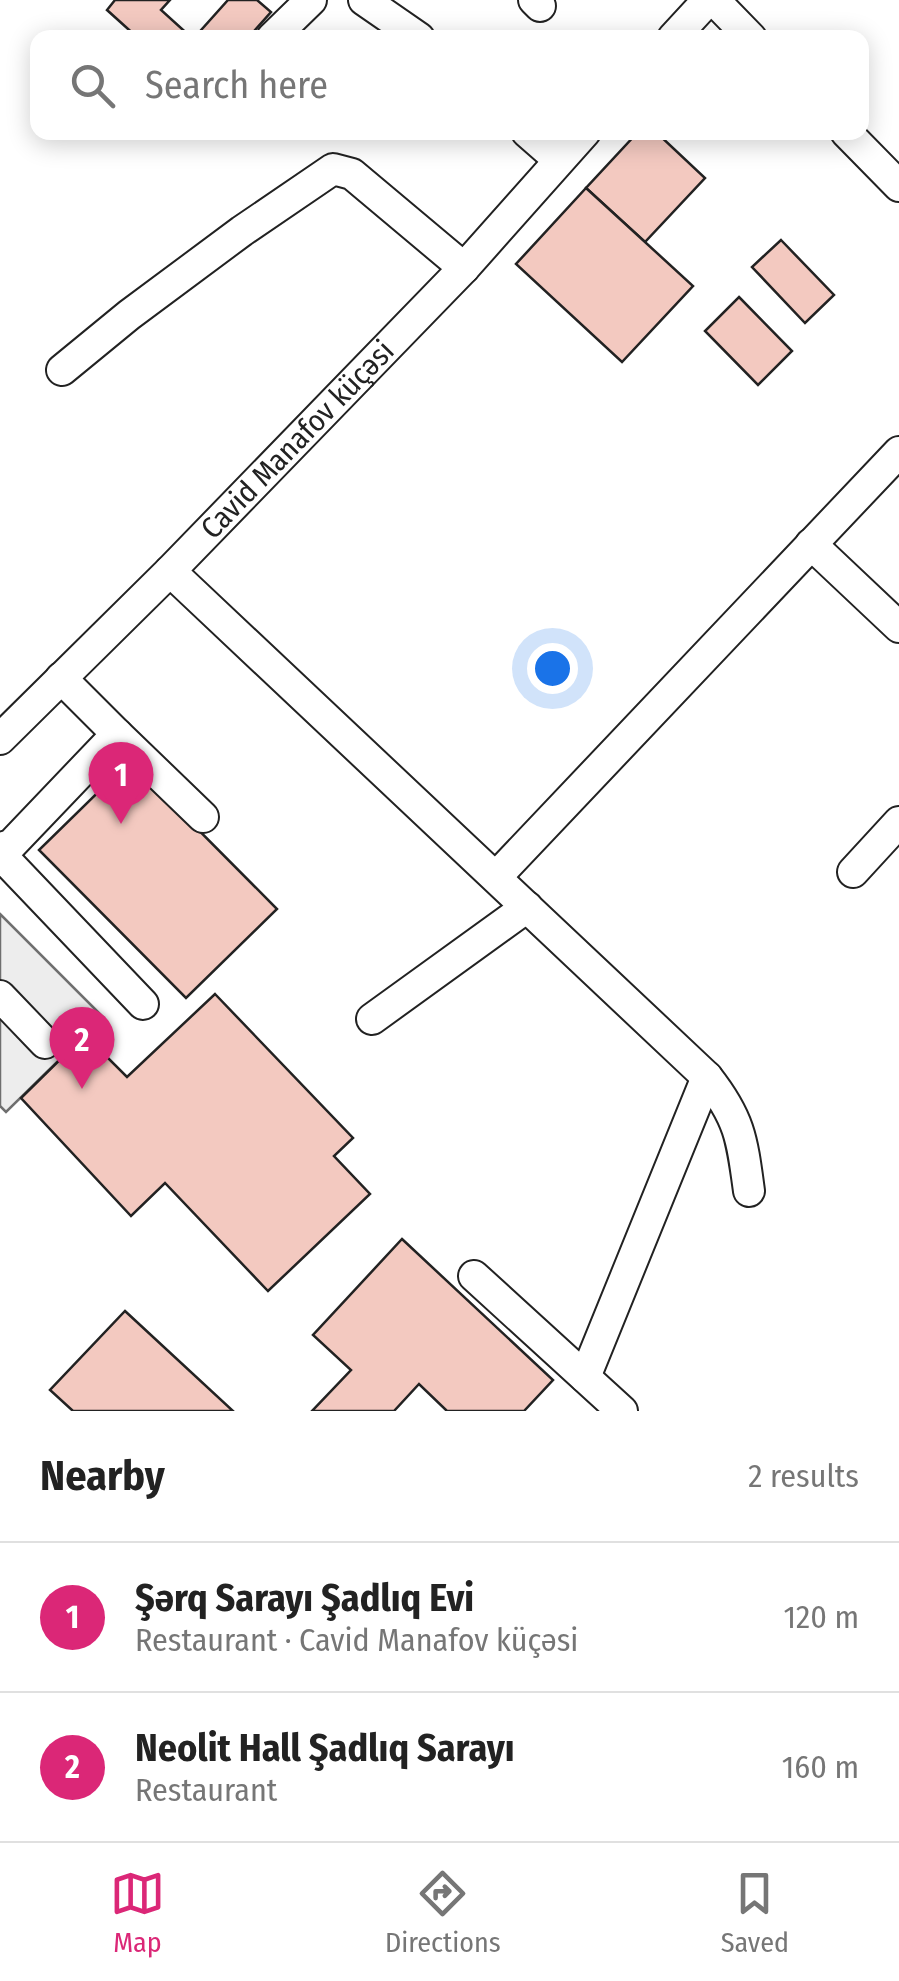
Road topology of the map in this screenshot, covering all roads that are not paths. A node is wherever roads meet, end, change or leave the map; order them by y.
1 (311, 0) edge
2 (364, 0) edge
3 (711, 0) edge
4 (280, 30) edge
5 (407, 30) edge
6 (681, 30) edge
7 (743, 30) edge
8 (536, 140) edge
9 (578, 140) edge
10 (854, 140) edge
11 (559, 160) junction
12 (899, 186) edge
13 (464, 268) junction
14 (62, 370) dead end
15 (899, 452) edge
16 (811, 544) junction
17 (170, 571) junction
18 (899, 627) edge
19 (62, 678) junction
20 (117, 734) junction
21 (0, 739) edge
22 (203, 817) dead end
23 (899, 822) edge
24 (0, 851) edge
25 (853, 872) dead end
26 (496, 877) junction
27 (527, 906) junction
28 (0, 996) edge
29 (143, 1004) dead end
30 (372, 1019) dead end
31 (46, 1043) dead end
32 (708, 1077) junction
33 (750, 1191) dead end
34 (474, 1276) dead end
35 (585, 1377) junction
36 (622, 1411) edge

1 - 4 street
2 - 5 street
3 - 6 street
3 - 7 street
8 - 11 street
9 - 11 street, Cavid Manafov küçəsi
10 - 12 street
11 - 13 street, Cavid Manafov küçəsi
13 - 14 street
13 - 17 street, Cavid Manafov küçəsi
15 - 16 street
16 - 18 street
16 - 26 street
17 - 19 street, Cavid Manafov küçəsi
17 - 26 street
19 - 20 street
19 - 21 street, Cavid Manafov küçəsi
20 - 22 street
20 - 24 street
23 - 25 street
24 - 29 street
26 - 27 street
27 - 30 street
27 - 32 street
28 - 31 street
32 - 33 street
32 - 35 street
34 - 35 street
35 - 36 street

